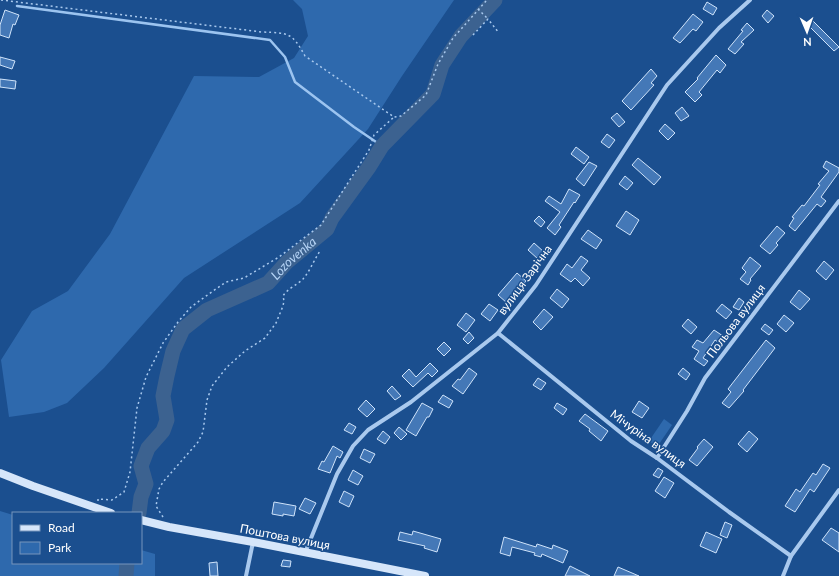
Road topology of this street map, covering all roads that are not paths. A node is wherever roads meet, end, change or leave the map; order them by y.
1 (750, 0) edge
2 (839, 202) edge
3 (498, 333) junction
4 (657, 458) junction
5 (0, 473) edge
6 (839, 490) edge
7 (106, 512) edge
8 (142, 520) edge
9 (253, 542) junction
10 (305, 553) junction
11 (791, 556) junction
12 (246, 576) edge
13 (425, 576) edge
14 (783, 576) edge

1 - 3 street, вулиця Зарічна
2 - 4 street, Польова вулиця
3 - 4 street, Мічуріна вулиця
3 - 10 street, вулиця Зарічна
4 - 11 street, Мічуріна вулиця
5 - 7 street
6 - 11 street
8 - 9 street, Поштова вулиця
9 - 10 street, Поштова вулиця
9 - 12 street
10 - 13 street, Поштова вулиця
11 - 14 street

